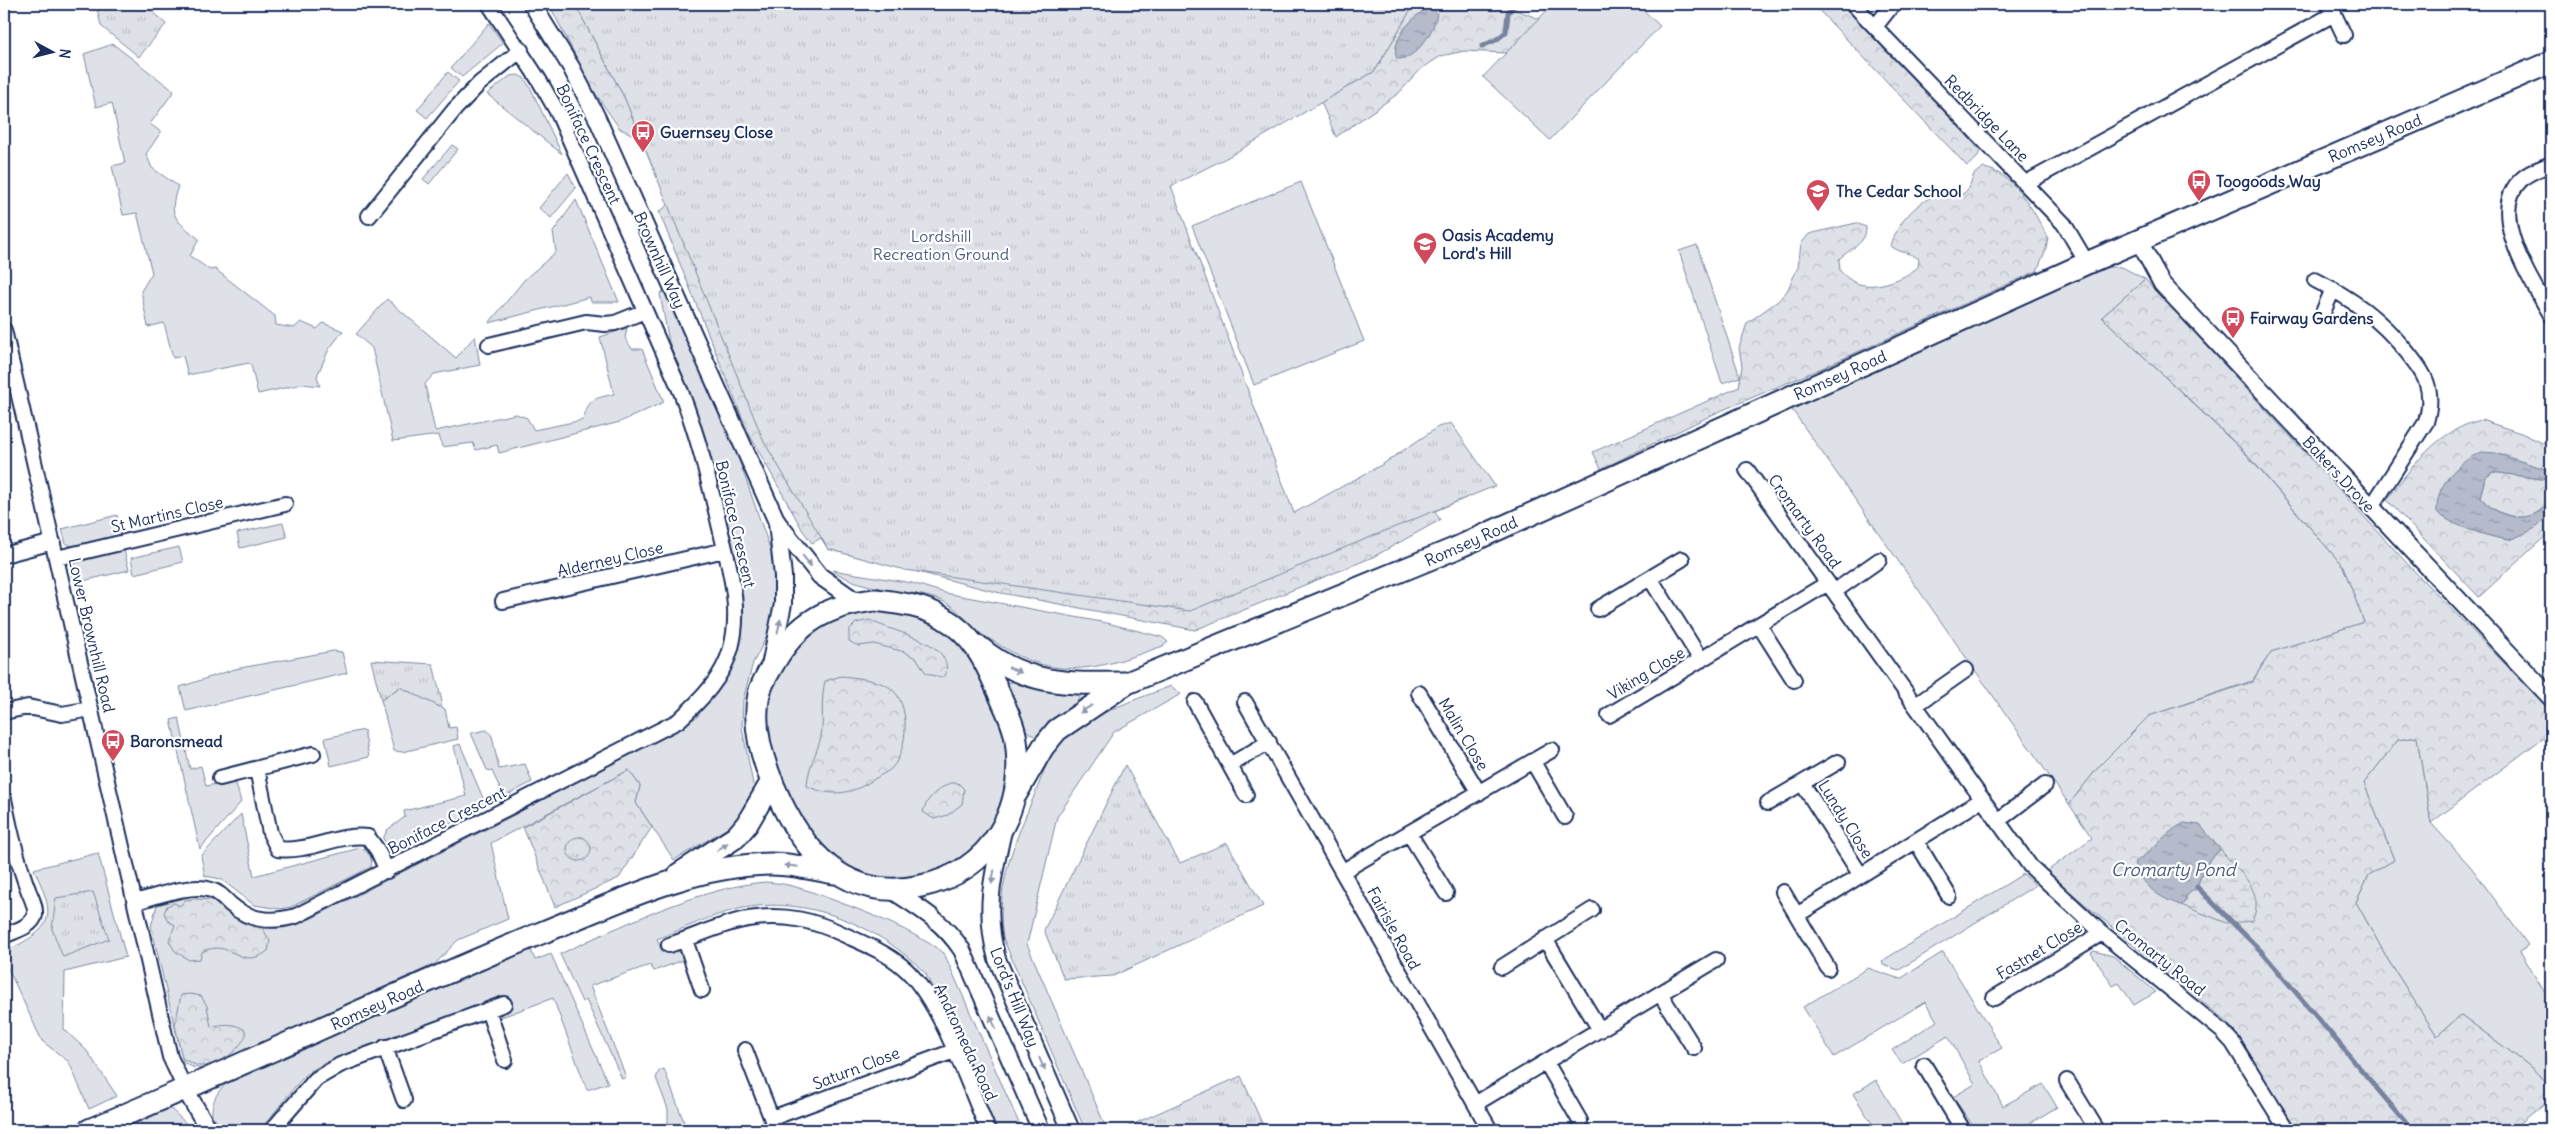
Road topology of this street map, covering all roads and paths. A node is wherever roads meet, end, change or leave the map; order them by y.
1 (489, 4) edge
2 (532, 4) edge
3 (1853, 4) edge
4 (1894, 4) edge
5 (2331, 9) edge
6 (1875, 27) junction
7 (2344, 35) dead end
8 (520, 50) junction
9 (2551, 62) edge
10 (2551, 164) edge
11 (2026, 183) junction
12 (369, 216) dead end
13 (2138, 241) junction
14 (2087, 263) junction
15 (2315, 280) dead end
16 (2333, 289) junction
17 (2324, 310) dead end
18 (645, 311) junction
19 (2551, 315) edge
20 (4, 330) edge
21 (489, 346) dead end
22 (1747, 470) dead end
23 (285, 504) dead end
24 (2371, 508) junction
25 (777, 522) junction
26 (53, 542) junction
27 (725, 550) junction
28 (4, 555) edge
29 (57, 558) junction
30 (1682, 559) dead end
31 (1879, 560) dead end
32 (1650, 578) junction
33 (1832, 587) junction
34 (503, 601) dead end
35 (857, 602) junction
36 (1598, 609) dead end
37 (1760, 626) junction
38 (975, 644) junction
39 (1700, 660) junction
40 (1966, 670) dead end
41 (768, 673) junction
42 (1794, 680) dead end
43 (1127, 683) junction
44 (1419, 693) dead end
45 (2551, 698) edge
46 (1194, 702) dead end
47 (1245, 702) dead end
48 (1916, 705) junction
49 (91, 709) junction
50 (4, 712) edge
51 (1608, 715) dead end
52 (1269, 742) junction
53 (1552, 750) dead end
54 (313, 754) dead end
55 (1533, 762) junction
56 (1838, 762) dead end
57 (1230, 764) junction
58 (257, 768) junction
59 (220, 778) dead end
60 (772, 781) junction
61 (1802, 783) junction
62 (2045, 785) dead end
63 (1479, 793) junction
64 (1016, 794) junction
65 (1246, 795) dead end
66 (4, 799) edge
67 (1983, 799) junction
68 (1768, 803) dead end
69 (1565, 817) dead end
70 (1999, 820) junction
71 (1004, 829) junction
72 (1409, 833) junction
73 (1916, 841) junction
74 (387, 871) junction
75 (1343, 871) junction
76 (839, 874) junction
77 (1860, 874) junction
78 (666, 882) junction
79 (890, 890) junction
80 (1783, 892) dead end
81 (1446, 893) dead end
82 (1949, 896) dead end
83 (135, 902) junction
84 (1592, 910) dead end
85 (1797, 914) junction
86 (2102, 933) junction
87 (4, 936) edge
88 (1545, 939) junction
89 (684, 940) junction
90 (669, 945) dead end
91 (1716, 960) dead end
92 (1502, 967) dead end
93 (1828, 968) dead end
94 (702, 990) dead end
95 (1660, 995) junction
96 (1994, 998) dead end
97 (504, 1004) dead end
98 (488, 1010) junction
99 (1600, 1030) junction
100 (385, 1047) junction
101 (1694, 1048) dead end
102 (745, 1050) dead end
103 (954, 1051) junction
104 (505, 1060) dead end
105 (1546, 1062) junction
106 (1924, 1065) dead end
107 (2067, 1081) dead end
108 (186, 1091) junction
109 (404, 1100) dead end
110 (1475, 1104) junction
111 (1580, 1121) dead end
112 (774, 1124) edge
113 (89, 1130) edge
114 (209, 1130) edge
115 (272, 1130) edge
116 (988, 1130) edge
117 (1041, 1130) edge
118 (1071, 1130) edge
119 (1490, 1130) edge
120 (1964, 1130) edge
121 (2097, 1130) edge
122 (2287, 1130) edge

1 - 8 street, Boniface Crescent
2 - 25 street, Brownhill Way
3 - 6 street, Redbridge Lane
4 - 6 street
5 - 7 street
5 - 11 street
6 - 11 street, Redbridge Lane
8 - 12 street
8 - 18 street, Boniface Crescent
9 - 13 main road, Romsey Road
10 - 19 street
11 - 14 street, Redbridge Lane
13 - 14 main road, Romsey Road
13 - 24 street, Bakers Drove
14 - 43 main road, Romsey Road
15 - 16 street
16 - 17 street
16 - 24 street
18 - 21 street
18 - 27 street, Boniface Crescent
20 - 26 street, Lower Brownhill Road
22 - 33 street, Cromarty Road
23 - 29 street, St Martins Close
24 - 45 street, Bakers Drove
25 -> 35 street, Brownhill Way
41 -> 25 street, Brownhill Way
26 - 28 street
26 - 29 street, Lower Brownhill Road
27 - 34 street, Alderney Close
27 - 74 street, Boniface Crescent
29 - 49 street, Lower Brownhill Road
30 - 32 street
31 - 33 street, Cromarty Road
32 - 36 street
32 - 39 street, Viking Close
33 - 37 street, Viking Close
33 - 48 street, Cromarty Road
35 - 38 main road, Romsey Road
35 - 41 main road, Romsey Road
37 - 39 street, Viking Close
37 - 42 street
38 -> 43 main road, Romsey Road
38 - 64 main road
39 - 51 street, Viking Close
40 - 48 street
41 - 60 main road, Romsey Road
43 -> 64 main road, Romsey Road
44 - 63 street, Malin Close
46 - 57 street
47 - 52 street, Fairisle Road
48 - 67 street, Cromarty Road
49 - 50 street
49 - 83 street, Lower Brownhill Road
52 - 57 street
52 - 75 street, Fairisle Road
53 - 55 street, Malin Close
54 - 58 street
55 - 63 street, Malin Close
55 - 69 street
56 - 61 street, Lundy Close
57 - 65 street
58 - 59 street
58 - 74 street
60 - 76 main road, Romsey Road
78 -> 60 main road, Romsey Road
61 - 68 street, Lundy Close
61 - 77 street, Lundy Close
62 - 70 street
63 - 72 street, Malin Close
64 - 71 main road
66 - 87 street
67 - 70 street, Cromarty Road
67 - 73 street, Lundy Close
70 - 86 street, Cromarty Road
71 - 79 main road
71 -> 118 street, Lord's Hill Way
72 - 75 street, Malin Close
72 - 81 street
73 - 77 street, Lundy Close
73 - 82 street
74 - 83 street, Boniface Crescent
75 - 110 street, Fairisle Road
76 -> 78 main road, Romsey Road
76 - 79 main road
77 - 85 street, Lundy Close
78 - 108 main road, Romsey Road
117 -> 79 street, Lord's Hill Way
80 - 85 street
83 - 108 street, Lower Brownhill Road
84 - 88 street
85 - 93 street
86 - 96 street, Fastnet Close
86 - 122 street, Cromarty Road
88 - 92 street
88 - 99 street
89 - 90 street, Andromeda Road
89 - 94 street
89 - 103 street, Andromeda Road
91 - 95 street
95 - 99 street
95 - 101 street
97 - 98 street
98 - 100 street
98 - 104 street
99 - 105 street
100 - 109 street
100 - 115 street
102 - 112 street, Saturn Close
103 - 112 street, Saturn Close
103 - 116 street, Andromeda Road
105 - 110 street
105 - 111 street
106 - 120 street
107 - 121 street
108 - 113 main road, Romsey Road
108 - 114 street
110 - 119 street, Fairisle Road

